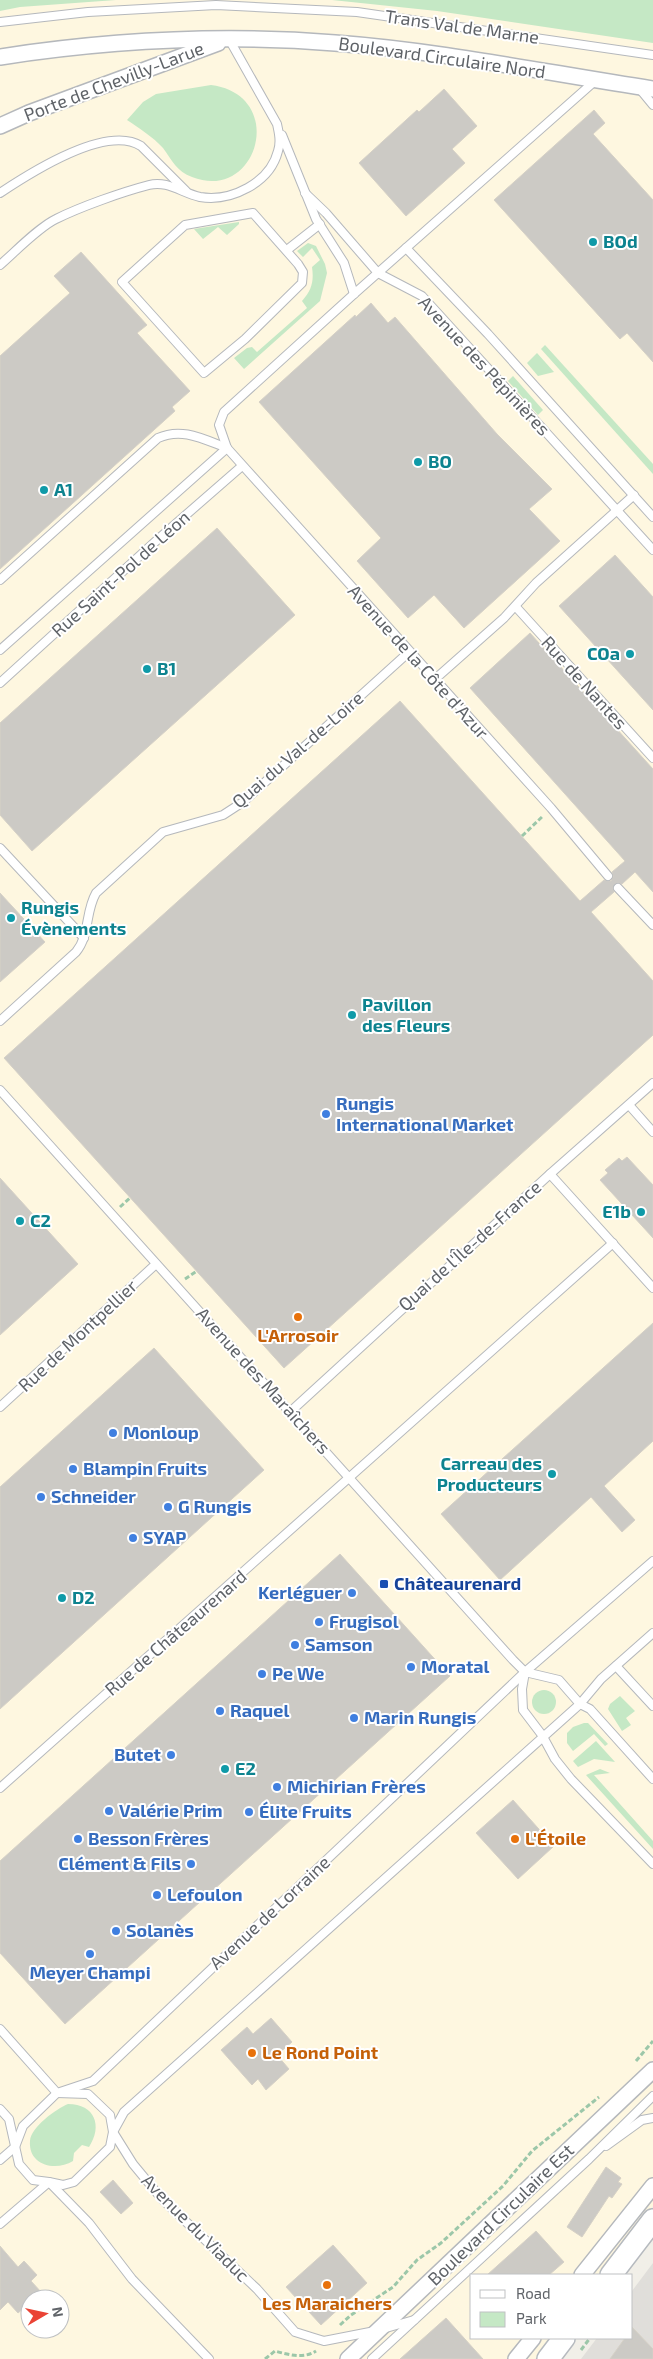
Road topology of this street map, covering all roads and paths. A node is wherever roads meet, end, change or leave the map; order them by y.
1 (0, 22) edge
2 (229, 39) junction
3 (653, 55) edge
4 (0, 57) edge
5 (597, 80) junction
6 (638, 87) junction
7 (653, 89) edge
8 (653, 105) edge
9 (277, 124) junction
10 (0, 126) edge
11 (0, 193) edge
12 (305, 193) junction
13 (189, 194) junction
14 (320, 224) junction
15 (406, 248) junction
16 (287, 250) junction
17 (0, 265) edge
18 (378, 273) junction
19 (354, 294) junction
20 (227, 448) junction
21 (242, 466) junction
22 (634, 495) junction
23 (617, 510) junction
24 (653, 517) edge
25 (653, 550) edge
26 (0, 580) edge
27 (516, 607) junction
28 (0, 650) edge
29 (409, 652) junction
30 (434, 680) junction
31 (0, 683) edge
32 (653, 758) edge
33 (551, 808) junction
34 (522, 836) dead end
35 (0, 848) edge
36 (608, 876) dead end
37 (618, 888) dead end
38 (653, 925) edge
39 (84, 938) junction
40 (0, 1021) edge
41 (653, 1083) edge
42 (0, 1090) edge
43 (629, 1105) junction
44 (653, 1132) edge
45 (550, 1174) junction
46 (613, 1243) junction
47 (156, 1264) junction
48 (653, 1288) edge
49 (0, 1408) edge
50 (290, 1412) junction
51 (351, 1477) junction
52 (653, 1560) edge
53 (653, 1633) edge
54 (616, 1666) junction
55 (526, 1672) junction
56 (580, 1704) junction
57 (653, 1706) edge
58 (542, 1736) junction
59 (653, 1779) edge
60 (0, 1788) edge
61 (653, 1864) edge
62 (0, 2030) edge
63 (653, 2041) edge
64 (630, 2067) dead end
65 (653, 2070) edge
66 (604, 2091) dead end
67 (57, 2093) junction
68 (653, 2096) edge
69 (0, 2109) edge
70 (653, 2118) edge
71 (114, 2132) junction
72 (15, 2147) junction
73 (589, 2159) junction
74 (0, 2160) edge
75 (49, 2182) junction
76 (653, 2186) edge
77 (653, 2220) edge
78 (0, 2224) edge
79 (583, 2274) edge
80 (613, 2274) edge
81 (414, 2320) junction
82 (380, 2330) junction
83 (532, 2339) edge
84 (563, 2339) edge
85 (324, 2341) junction
86 (209, 2359) edge
87 (265, 2359) edge
88 (348, 2359) edge
89 (372, 2359) edge
90 (516, 2359) edge
91 (548, 2359) edge

1 - 3 lane, Trans Val de Marne
2 - 4 street, Boulevard Circulaire Nord
2 - 5 street, Boulevard Circulaire Nord
2 - 9 lane
2 - 10 street, Porte de Chevilly-Larue
5 - 6 street, Boulevard Circulaire Nord
5 - 15 lane
6 - 7 street, Boulevard Circulaire Nord
6 - 8 lane
9 - 12 lane
9 - 13 lane
11 - 13 lane
12 - 14 lane
12 - 18 lane, Avenue des Pépinières
13 - 17 lane
14 - 16 lane
14 - 19 lane
15 - 18 lane
15 - 22 lane, Avenue des Pépinières
16 - 16 lane
18 - 19 lane
18 - 23 lane, Avenue des Pépinières
19 - 20 lane
20 - 21 lane, Avenue de la Côte d'Azur
20 - 26 lane
20 - 28 lane, Rue Saint-Pol de Léon
21 - 29 lane, Avenue de la Côte d'Azur
21 - 31 lane, Rue Saint-Pol de Léon
22 - 23 lane
22 - 24 lane, Avenue des Pépinières
23 - 25 lane, Avenue des Pépinières
23 - 27 lane
27 - 30 lane
27 - 32 lane, Rue de Nantes
29 - 30 lane, Avenue de la Côte d'Azur
29 - 39 lane, Quai du Val-de-Loire
30 - 33 lane, Avenue de la Côte d'Azur
33 - 34 path
33 - 36 lane, Avenue de la Côte d'Azur
35 - 39 lane
37 - 38 lane
39 - 40 lane, Quai du Val-de-Loire
41 - 43 lane, Quai de l'Île-de-France
42 - 47 lane, Avenue des Maraîchers
43 - 44 lane
43 - 45 lane, Quai de l'Île-de-France
45 - 46 lane
45 - 50 lane, Quai de l'Île-de-France
46 - 48 lane
46 - 51 lane, Rue de Châteaurenard
47 - 49 lane, Rue de Montpellier
47 - 50 lane, Avenue des Maraîchers
50 - 51 lane, Avenue des Maraîchers
51 - 55 lane, Avenue des Maraîchers
51 - 60 lane, Rue de Châteaurenard
52 - 55 lane, Avenue de Lorraine
53 - 54 lane
54 - 56 lane
54 - 57 lane
55 - 56 lane
55 - 58 lane
55 - 67 lane, Avenue de Lorraine
56 - 58 lane
56 - 59 lane
58 - 61 lane
58 - 71 lane
62 - 67 lane
63 - 64 path
65 - 82 street, Boulevard Circulaire Est
66 - 85 path
67 - 71 lane, Avenue du Viaduc
67 - 72 lane, Avenue de Lorraine
68 - 73 lane
69 - 72 lane
70 - 73 lane
71 - 75 lane
71 - 85 lane, Avenue du Viaduc
72 - 74 lane
72 - 75 lane
73 - 81 lane
75 - 78 lane
75 - 86 lane
76 - 79 street
77 - 80 main road
81 - 82 lane, Avenue du Viaduc
81 - 89 lane
82 - 85 lane, Avenue du Viaduc
82 - 88 street, Boulevard Circulaire Est
83 - 90 street
84 - 91 main road
85 - 87 path

